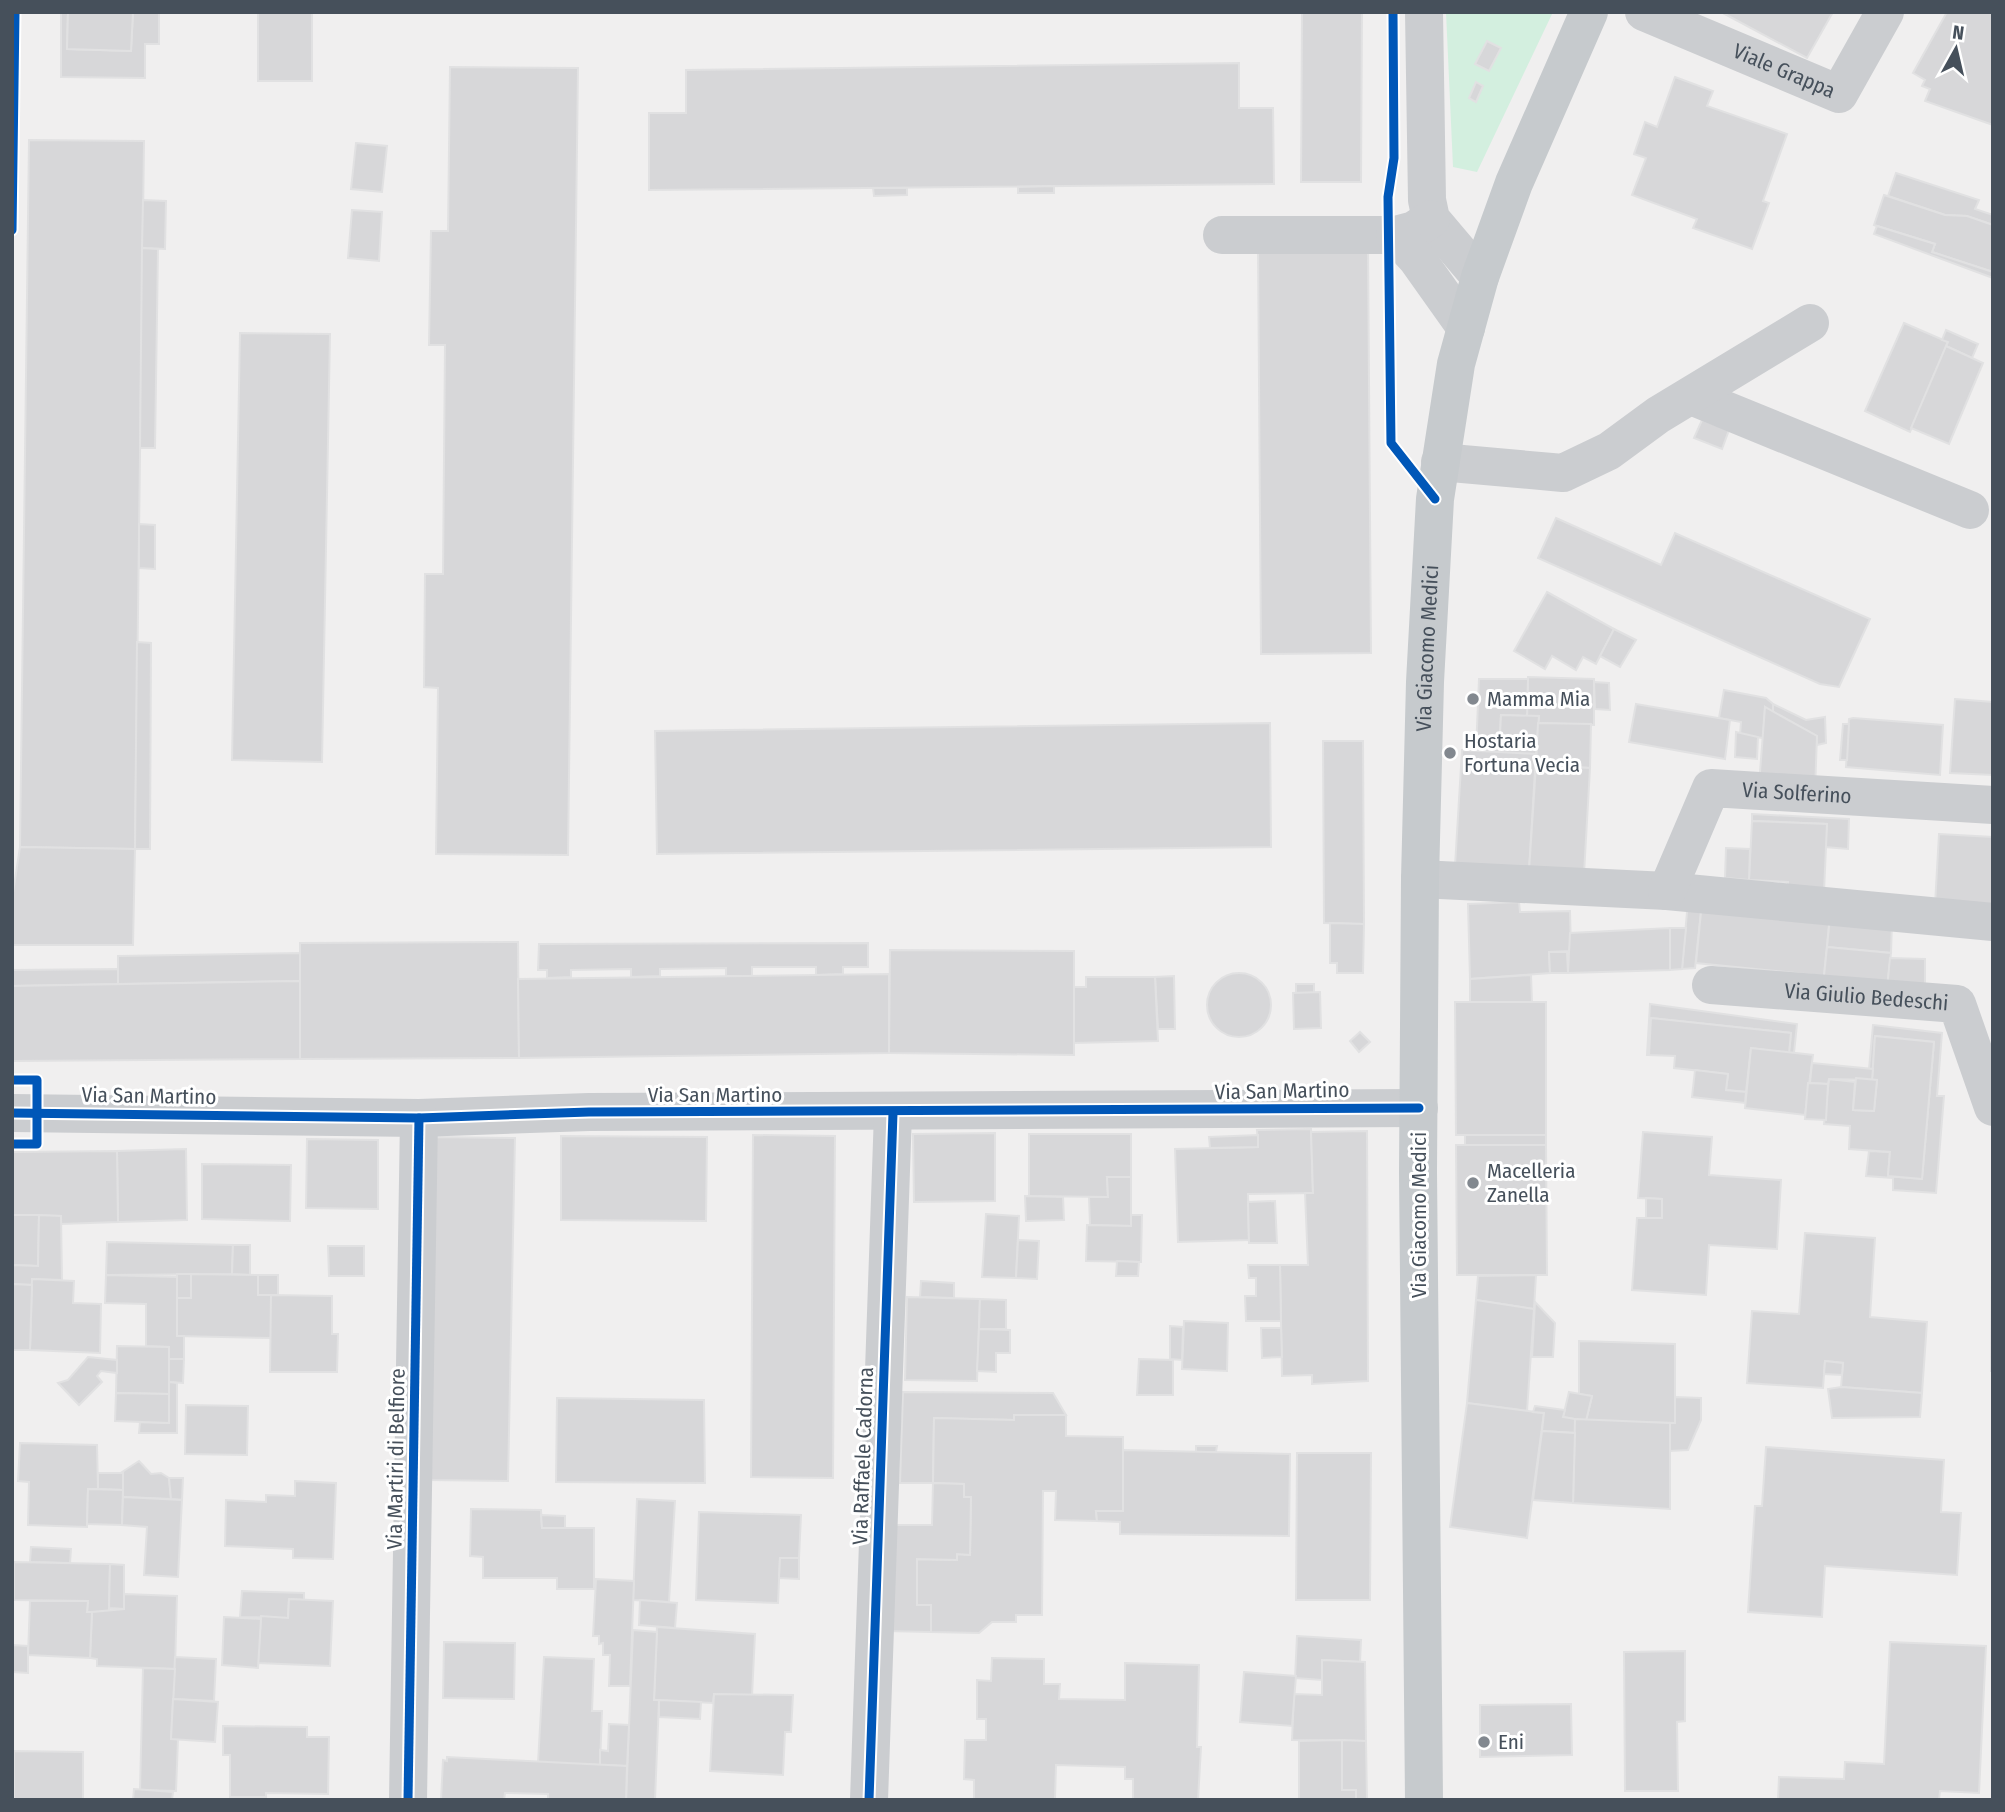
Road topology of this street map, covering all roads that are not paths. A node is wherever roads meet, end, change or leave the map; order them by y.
1 (1424, 12) edge
2 (1589, 12) edge
3 (1644, 12) edge
4 (1885, 12) edge
5 (1431, 219) junction
6 (1222, 235) dead end
7 (1395, 235) junction
8 (1480, 277) junction
9 (1810, 323) dead end
10 (1466, 328) junction
11 (1691, 396) junction
12 (1440, 462) junction
13 (1970, 510) dead end
14 (1993, 804) edge
15 (1420, 879) junction
16 (1667, 891) junction
17 (1993, 922) edge
18 (1711, 985) dead end
19 (1993, 1107) edge
20 (1419, 1108) junction
21 (12, 1113) edge
22 (893, 1113) junction
23 (419, 1118) junction
24 (408, 1800) edge
25 (869, 1800) edge
26 (1424, 1800) edge

1 - 5 street
2 - 8 main road
3 - 4 street, Viale Grappa
5 - 7 street
5 - 8 street
6 - 7 street
7 - 10 street
8 - 10 main road, Via Giacomo Medici
9 - 11 street
10 - 12 main road, Via Giacomo Medici
11 - 12 street
11 - 13 street
12 - 15 main road, Via Giacomo Medici
14 - 16 street, Via Solferino
15 - 16 street
15 - 20 main road, Via Giacomo Medici
16 - 17 street
18 - 19 street, Via Giulio Bedeschi
20 - 22 street, Via San Martino
20 - 26 main road, Via Giacomo Medici
21 - 23 street, Via San Martino
22 - 23 street, Via San Martino
22 - 25 street, Via Raffaele Cadorna
23 - 24 street, Via Martiri di Belfiore

